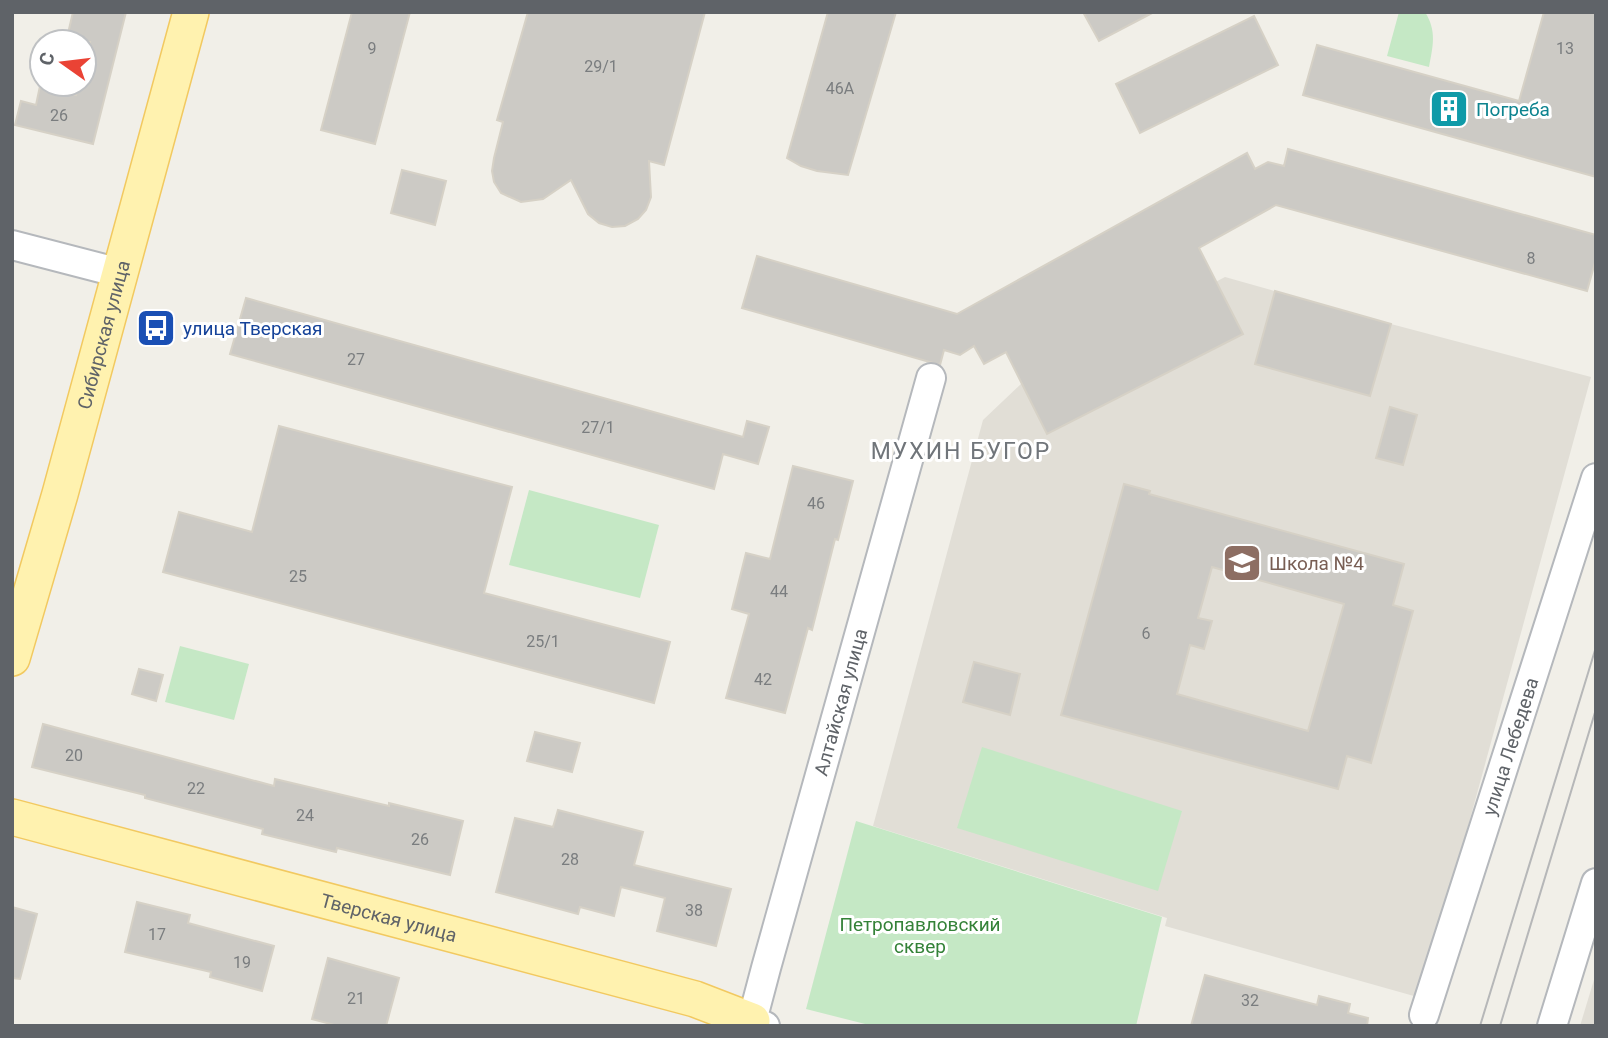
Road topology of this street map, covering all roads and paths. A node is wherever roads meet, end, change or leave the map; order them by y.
1 (191, 12) edge
2 (12, 245) edge
3 (120, 273) junction
4 (931, 378) dead end
5 (1596, 478) edge
6 (12, 658) edge
7 (12, 817) edge
8 (1596, 883) edge
9 (1424, 1015) dead end
10 (756, 1024) edge
11 (1552, 1026) edge

1 - 3 main road, Сибирская улица
2 - 3 street
3 - 6 main road, Сибирская улица
4 - 10 street, Алтайская улица
5 - 9 street, улица Лебедева
7 - 10 main road, Тверская улица
8 - 11 street

